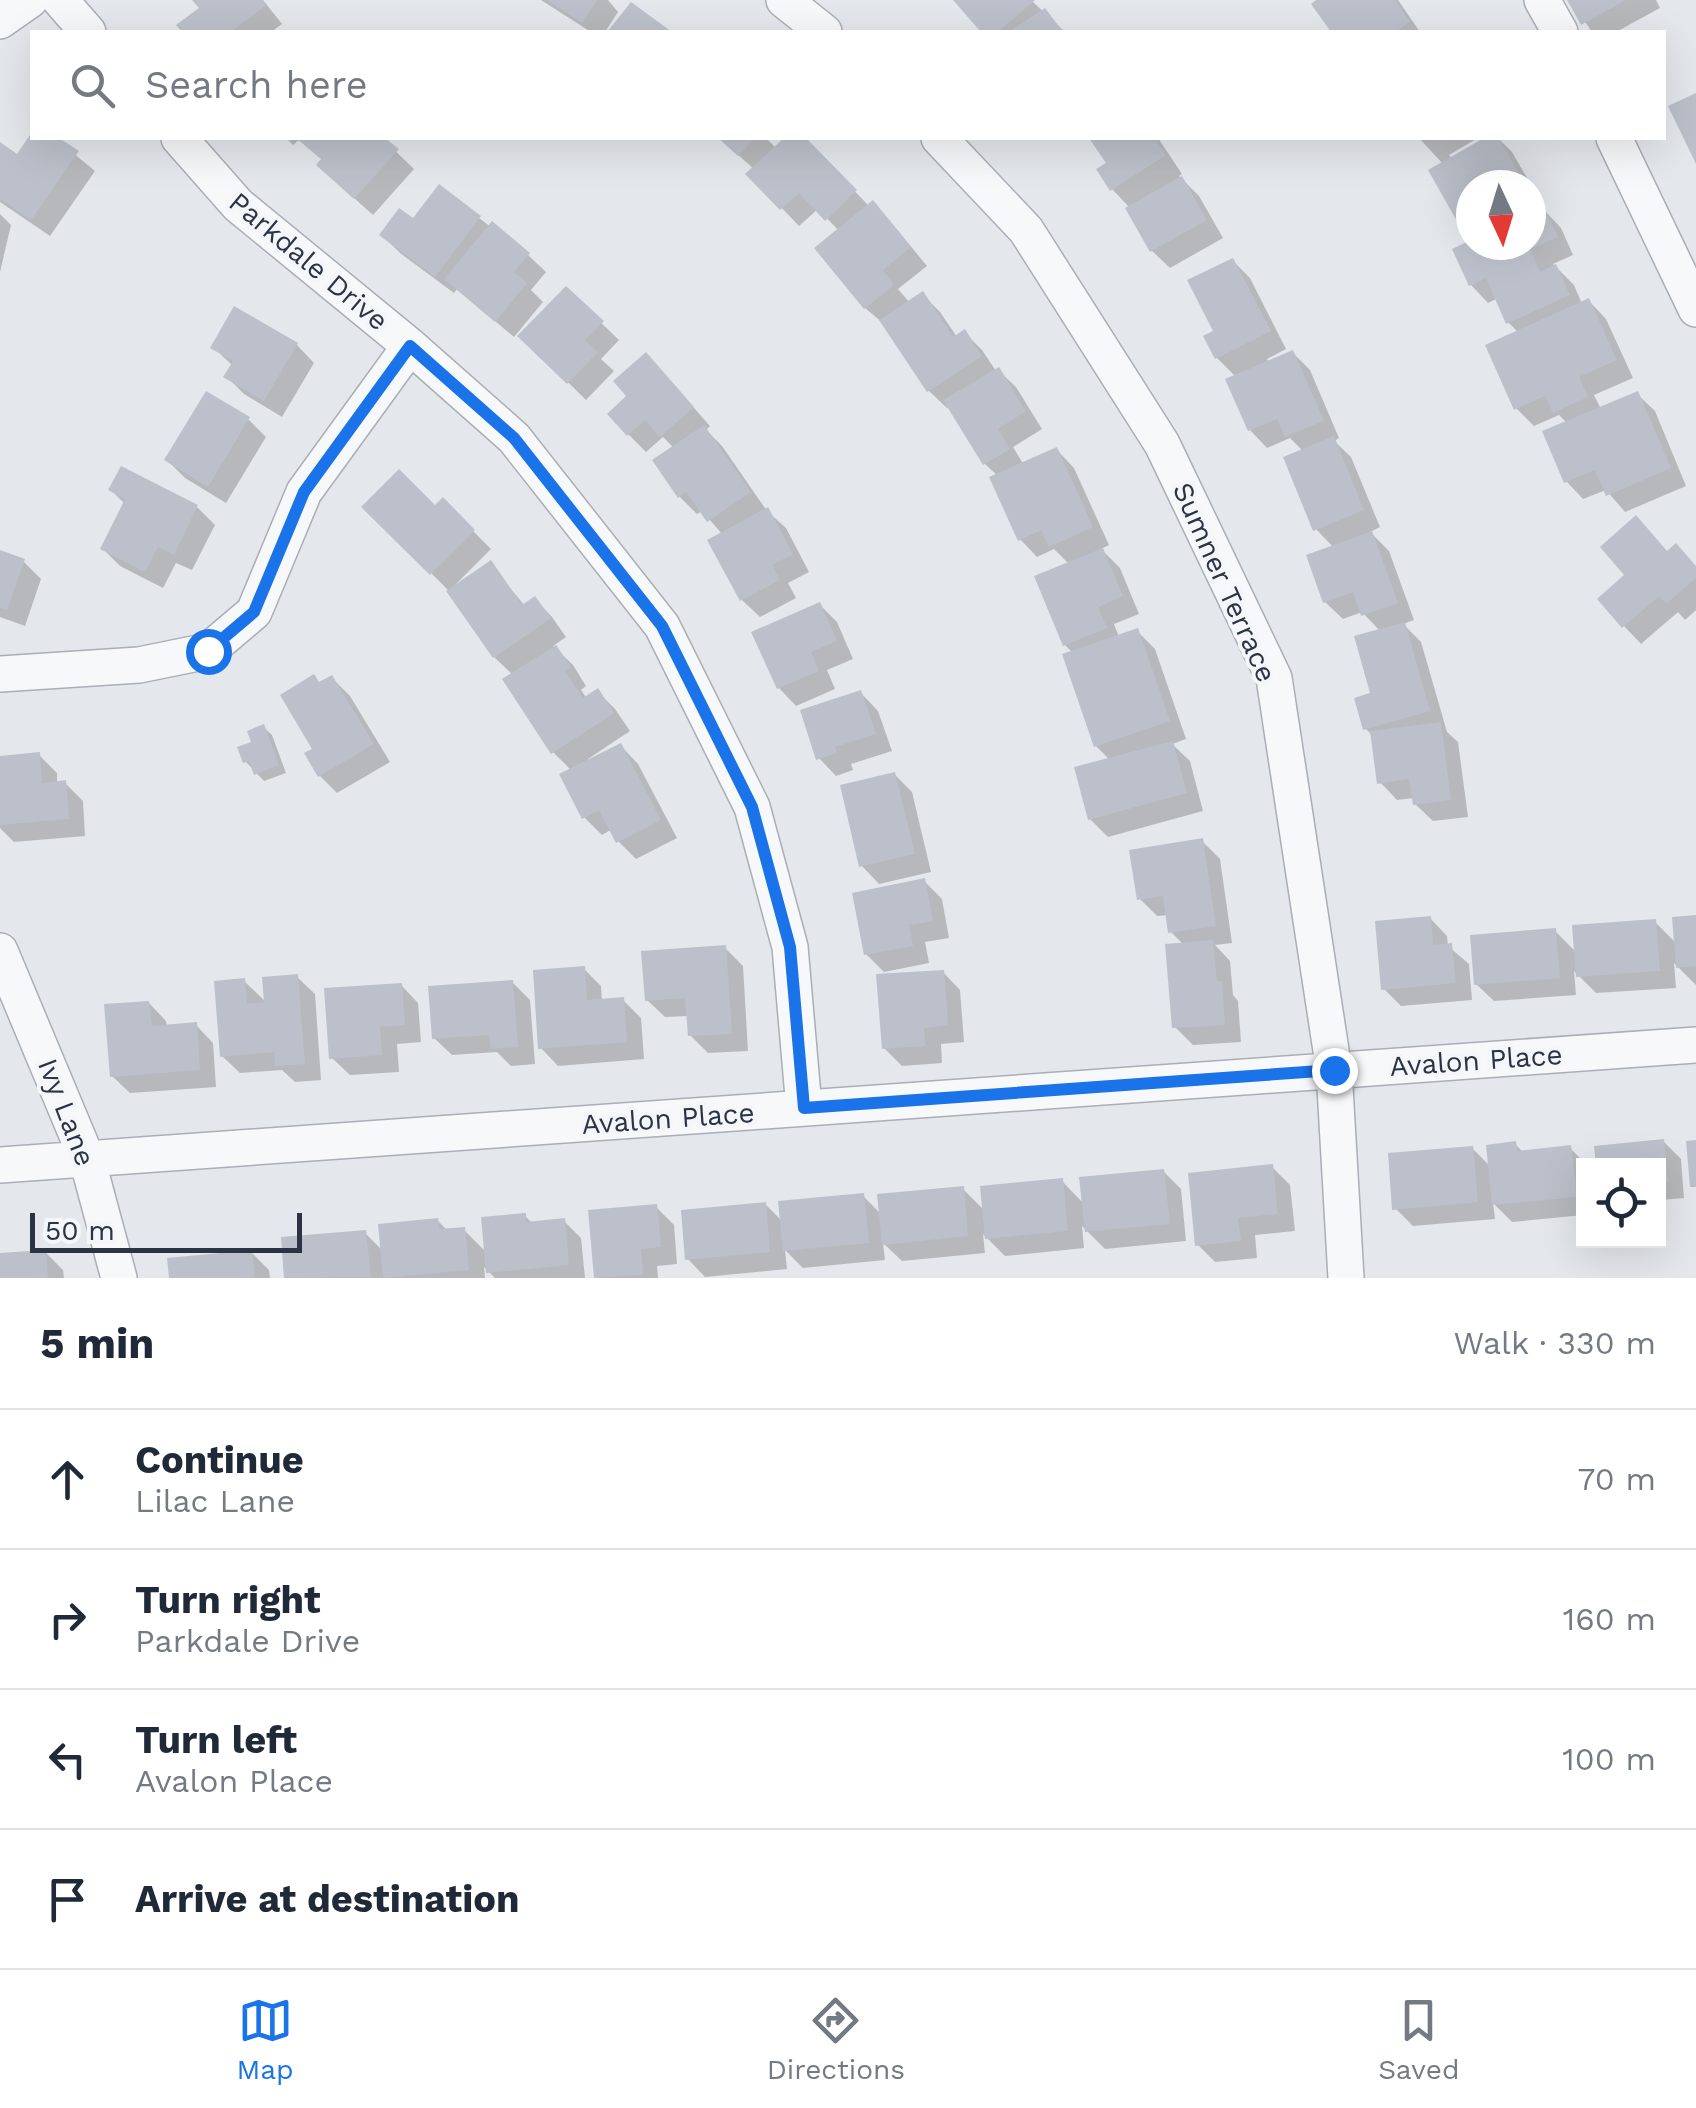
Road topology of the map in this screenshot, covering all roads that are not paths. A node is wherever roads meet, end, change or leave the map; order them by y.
1 (30, 0) edge
2 (60, 0) edge
3 (784, 0) edge
4 (1542, 0) edge
5 (0, 22) edge
6 (86, 30) edge
7 (822, 30) edge
8 (1559, 30) edge
9 (181, 140) edge
10 (940, 140) edge
11 (1615, 140) edge
12 (1696, 309) edge
13 (410, 346) junction
14 (0, 674) edge
15 (0, 950) edge
16 (1696, 1045) edge
17 (1334, 1070) junction
18 (804, 1108) junction
19 (87, 1158) junction
20 (0, 1165) edge
21 (119, 1278) edge
22 (1346, 1278) edge

1 - 5 street
2 - 6 street
3 - 7 street
4 - 8 street
9 - 13 street, Parkdale Drive
10 - 17 street, Sumner Terrace
11 - 12 street
13 - 14 street
13 - 18 street, Parkdale Drive
15 - 19 street, Ivy Lane
16 - 17 street, Avalon Place
17 - 18 street, Avalon Place
17 - 22 street, Sumner Terrace
18 - 19 street, Avalon Place
19 - 20 street, Avalon Place
19 - 21 street, Ivy Lane

